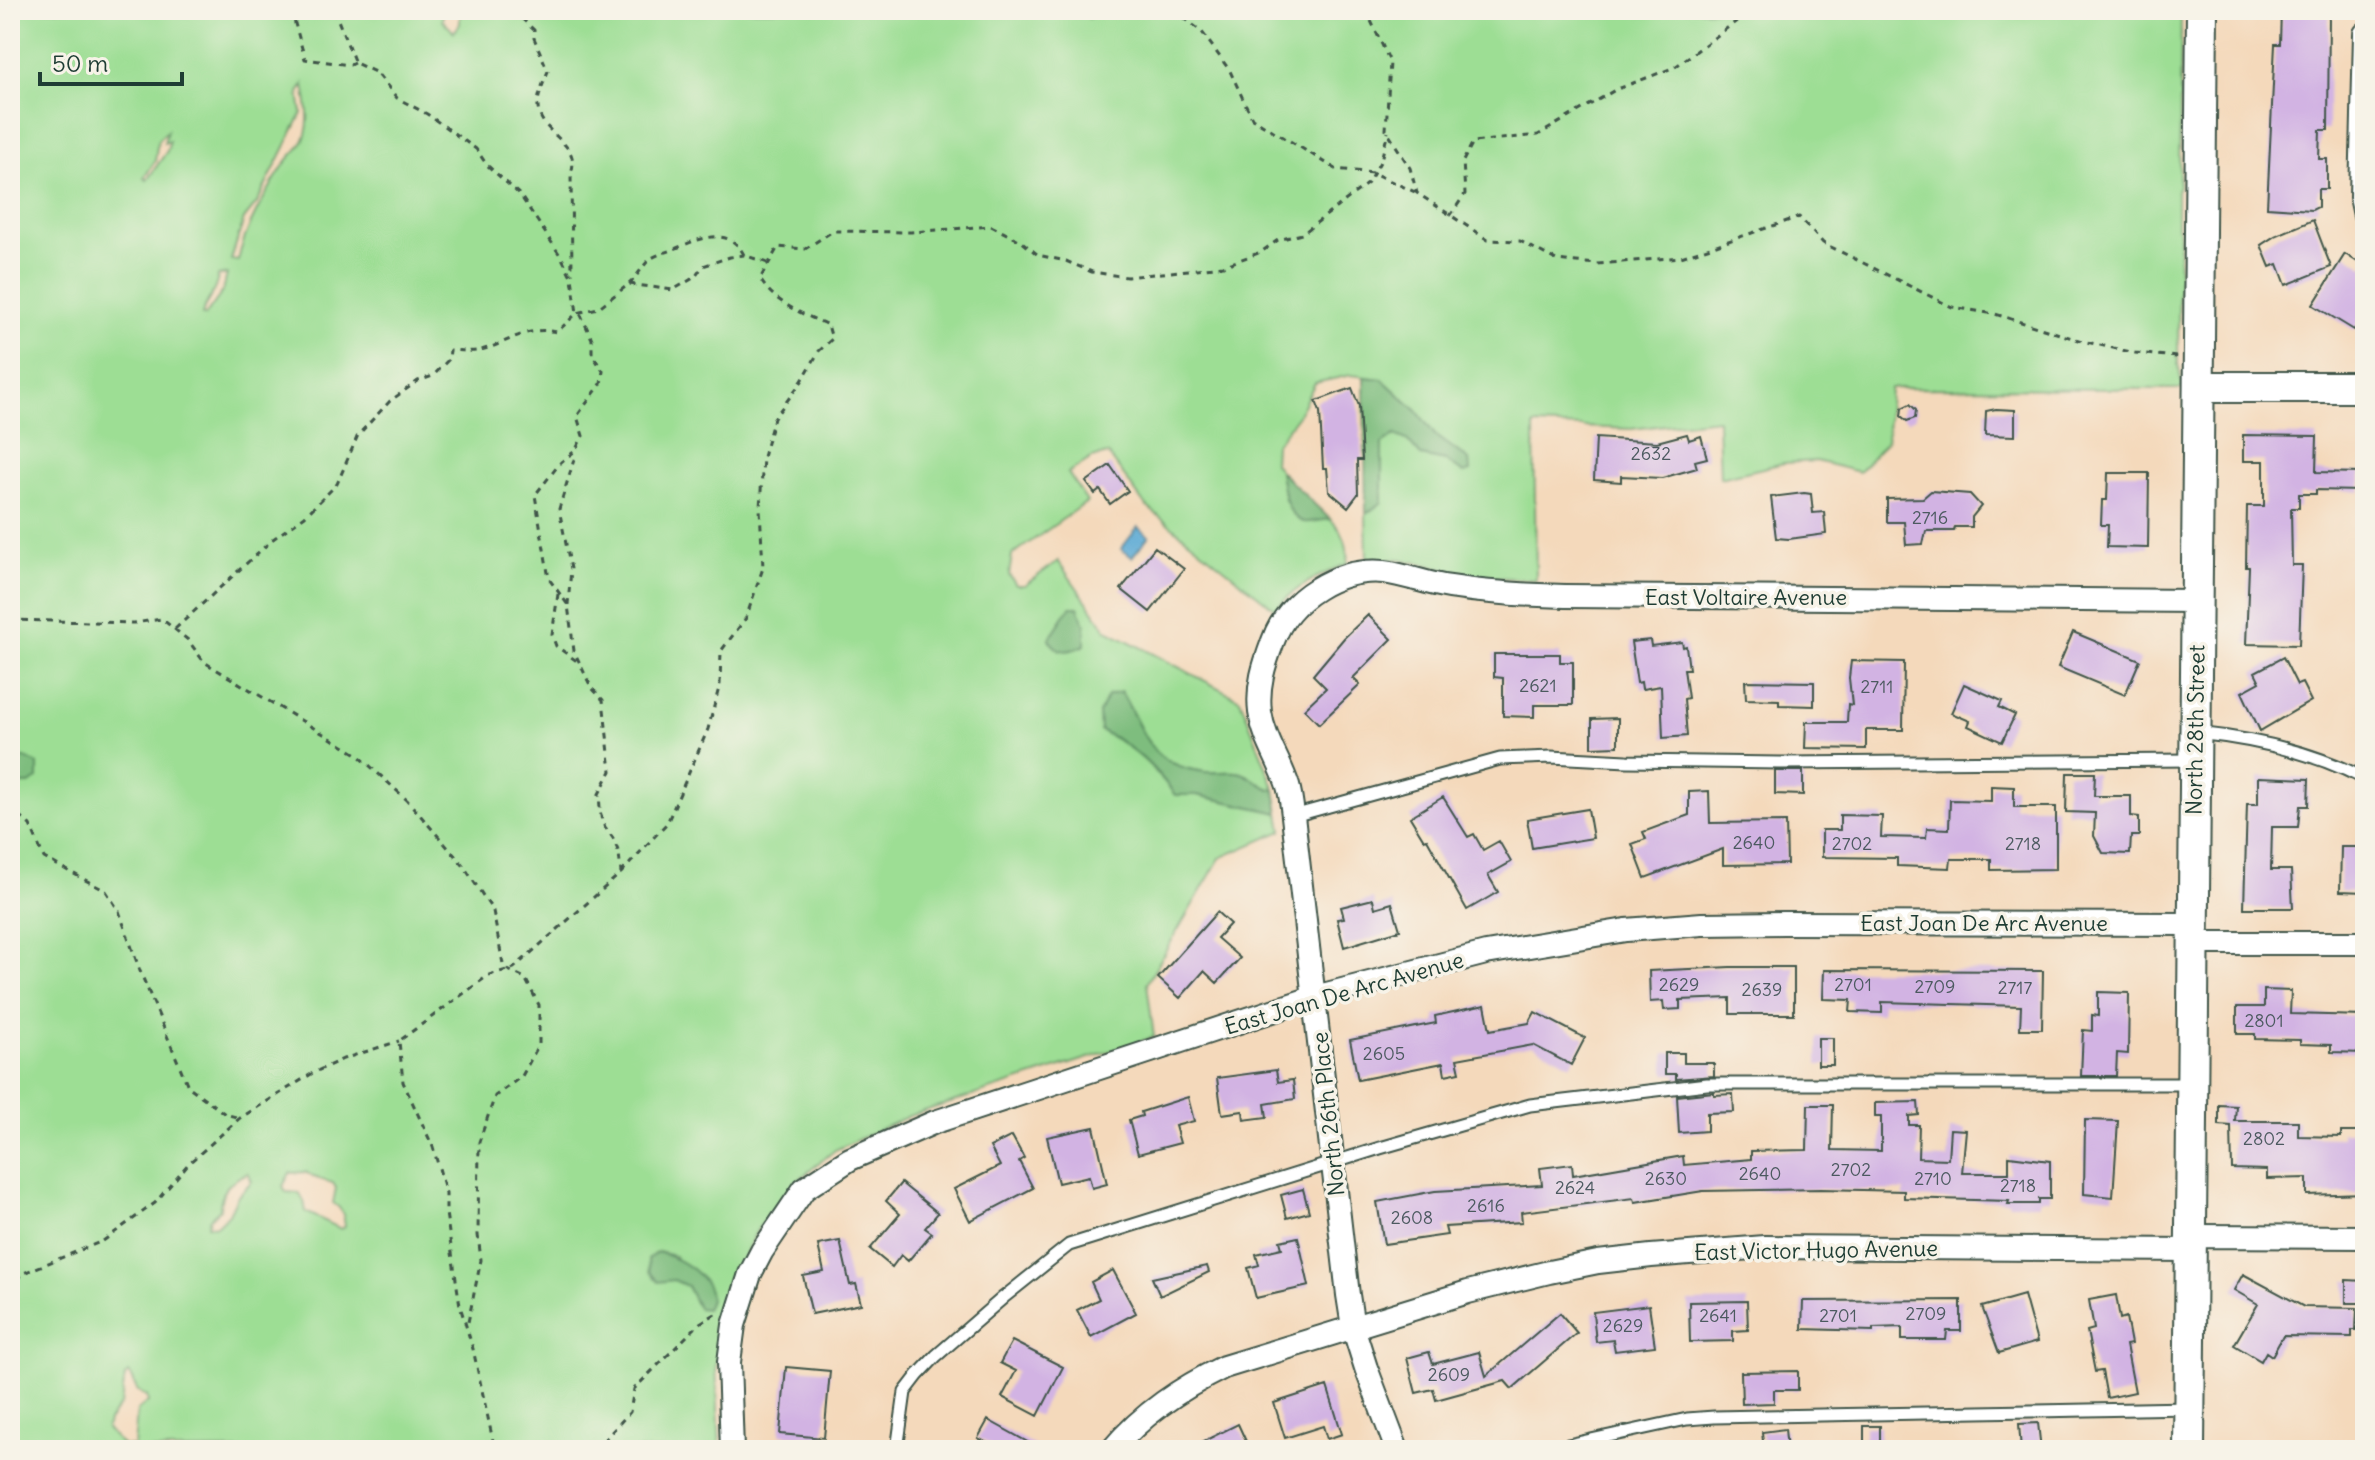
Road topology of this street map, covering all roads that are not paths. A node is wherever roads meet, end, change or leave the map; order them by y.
1 (2202, 10) edge
2 (2365, 34) edge
3 (2365, 215) edge
4 (2200, 387) junction
5 (2365, 387) edge
6 (1304, 598) joint
7 (2197, 601) junction
8 (2195, 746) junction
9 (2365, 779) edge
10 (1293, 816) junction
11 (2193, 934) junction
12 (2365, 943) edge
13 (1315, 997) junction
14 (2192, 1084) junction
15 (1334, 1164) junction
16 (2365, 1237) edge
17 (2192, 1243) junction
18 (1353, 1327) junction
19 (2190, 1408) junction
20 (732, 1450) edge
21 (897, 1450) edge
22 (1112, 1450) edge
23 (1397, 1450) edge
24 (1545, 1450) edge
25 (2189, 1450) edge

1 - 4 street, North 28th Street
2 - 3 street
4 - 5 street
4 - 7 street, North 28th Street
6 - 7 street, East Voltaire Avenue
6 - 10 street, North 26th Place
7 - 8 street, North 28th Street
8 - 9 lane
8 - 10 lane
8 - 11 street, North 28th Street
10 - 13 street, North 26th Place
11 - 12 street, East Joan De Arc Avenue
11 - 13 street, East Joan De Arc Avenue
11 - 14 street, North 28th Street
13 - 15 street, North 26th Place
13 - 20 street, East Joan De Arc Avenue
14 - 15 lane
14 - 17 street, North 28th Street
15 - 18 street, North 26th Place
15 - 21 lane
16 - 17 street, East Victor Hugo Avenue
17 - 18 street, East Victor Hugo Avenue
17 - 19 street, North 28th Street
18 - 22 street, East Victor Hugo Avenue
18 - 23 street, North 26th Place
19 - 24 lane
19 - 25 street, North 28th Street

